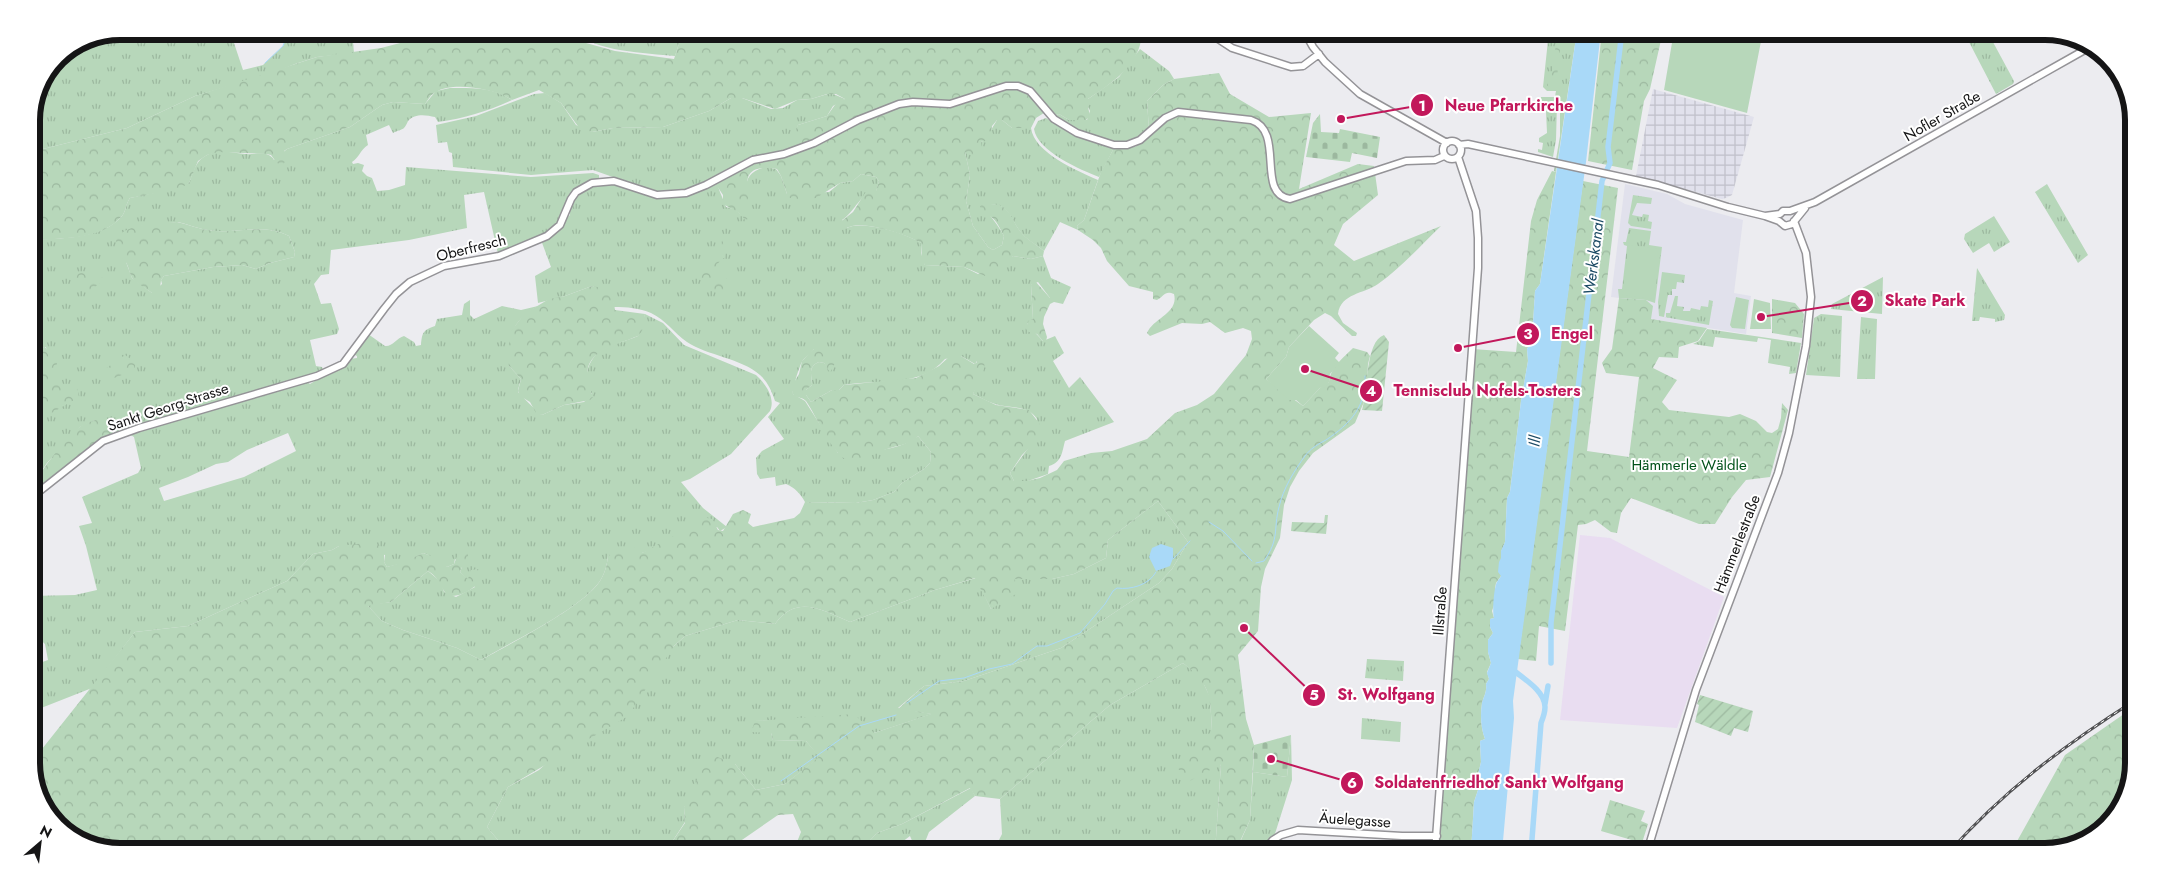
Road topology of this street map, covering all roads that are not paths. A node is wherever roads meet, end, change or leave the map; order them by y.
1 (1220, 40) edge
2 (1310, 40) edge
3 (2084, 51) edge
4 (1319, 54) junction
5 (1445, 145) junction
6 (1458, 153) junction
7 (1444, 156) junction
8 (1806, 207) junction
9 (1790, 211) junction
10 (1780, 218) junction
11 (1792, 222) junction
12 (299, 380) joint
13 (40, 492) edge
14 (1437, 836) junction
15 (1270, 843) edge
16 (1436, 843) edge
17 (1650, 843) edge

1 - 4 street
2 - 4 street
3 - 8 street, Nofler Straße
4 - 5 street
5 - 6 street
5 - 7 street
6 - 7 street
6 - 10 street
6 - 14 street, Illstraße
7 - 12 street, Oberfresch
8 - 9 street, Nofler Straße
8 - 11 street, Nofler Straße
9 - 10 street, Nofler Straße
9 - 11 street
10 - 11 street
11 - 17 street, Hämmerlestraße
12 - 13 street, Sankt Georg-Strasse
14 - 15 street, Äuelegasse
14 - 16 street, Illstraße

